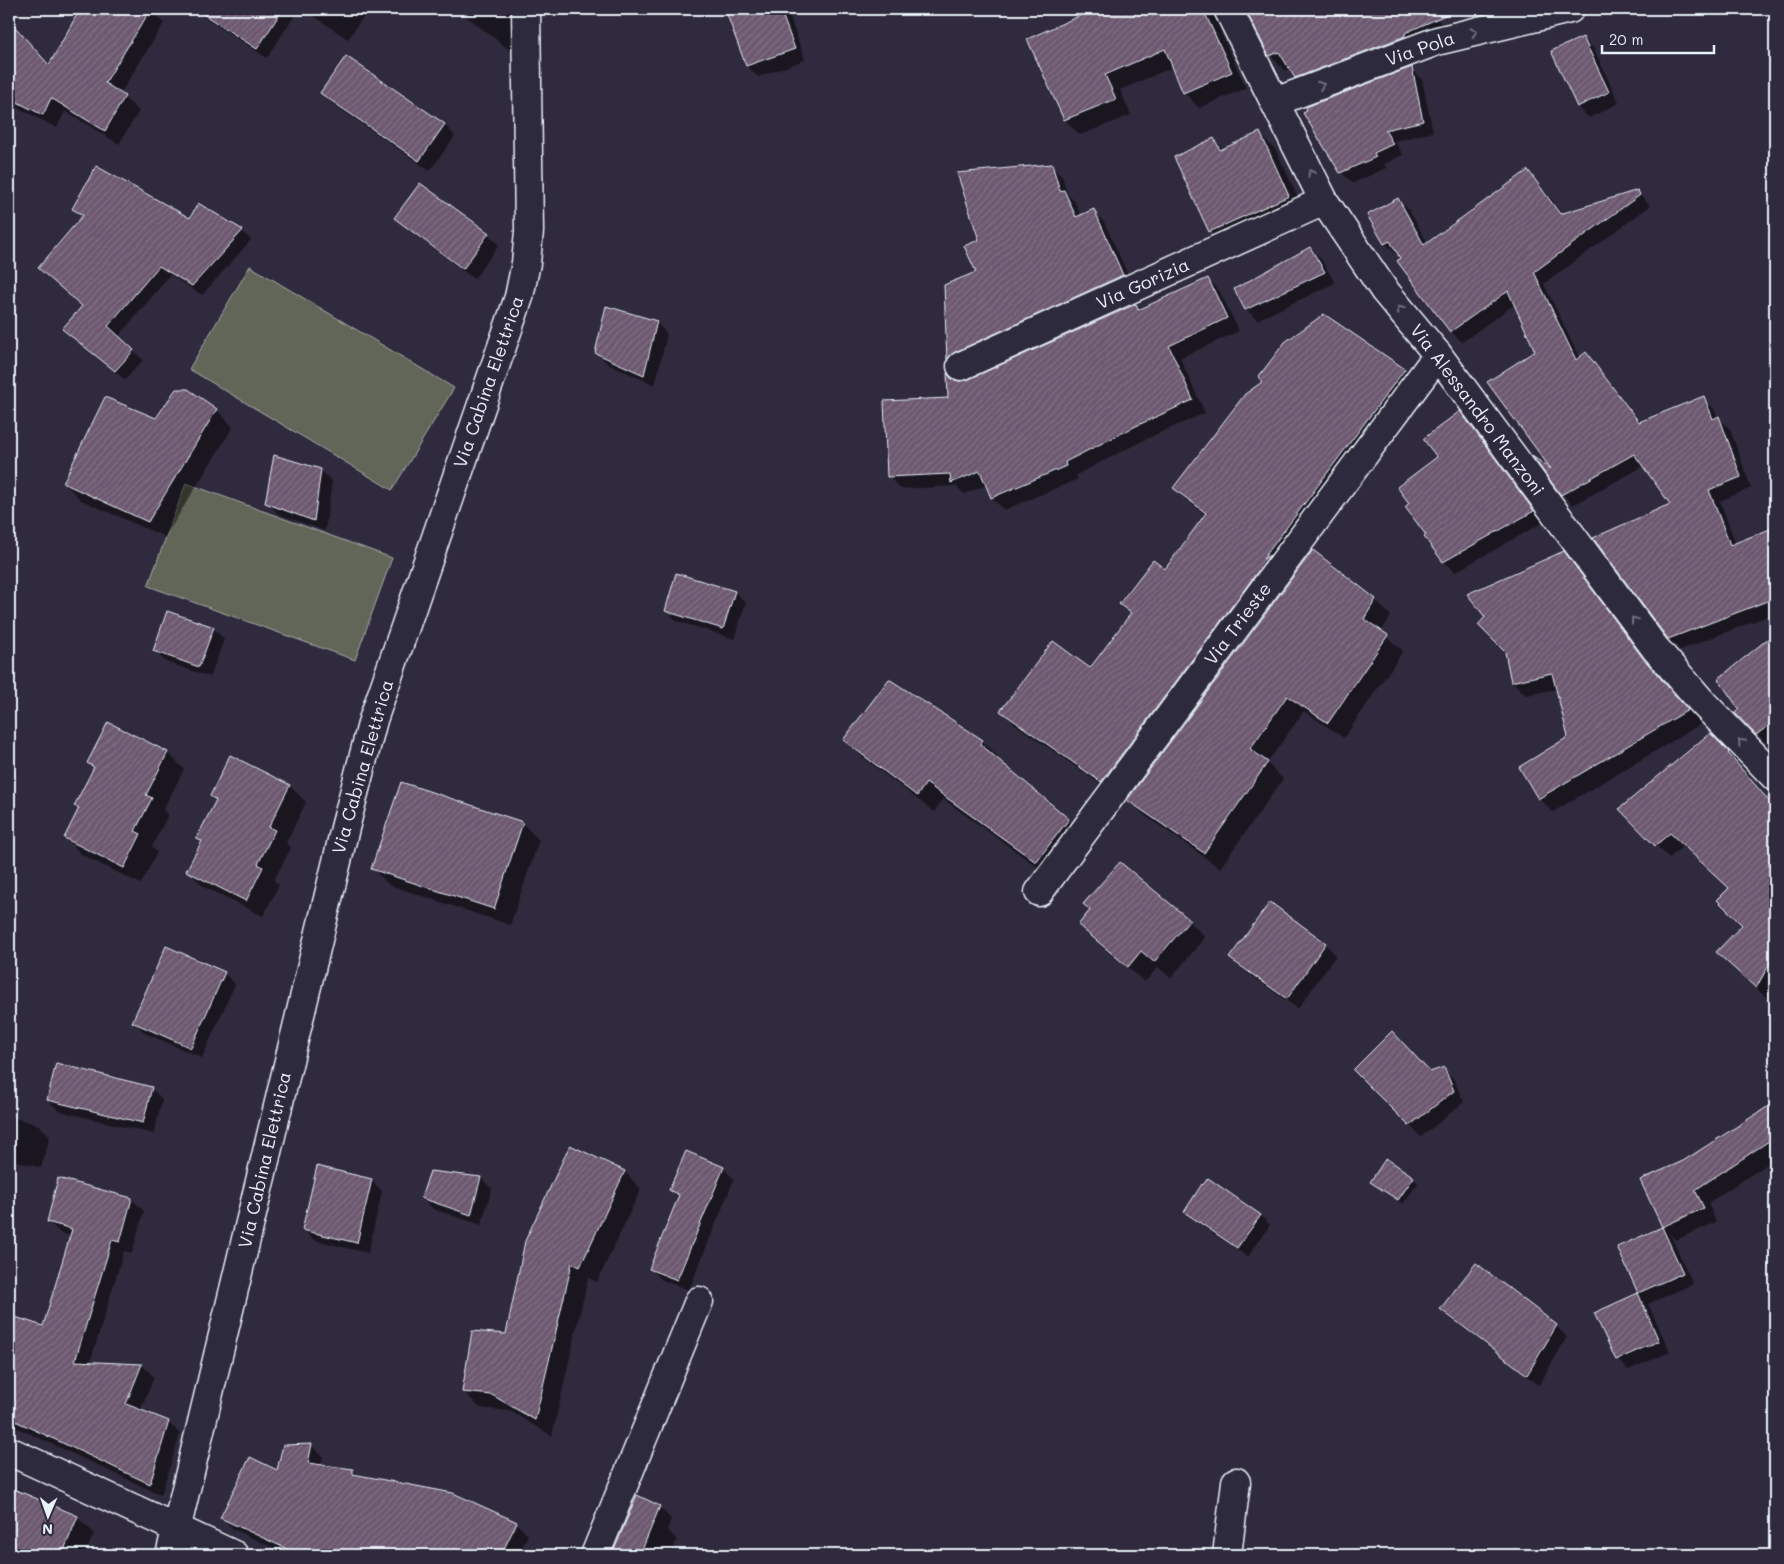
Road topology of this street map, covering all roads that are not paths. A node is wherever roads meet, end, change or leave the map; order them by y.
1 (526, 9) edge
2 (1228, 9) edge
3 (1570, 9) edge
4 (1275, 102) junction
5 (1324, 201) junction
6 (1438, 356) junction
7 (961, 366) dead end
8 (1775, 778) edge
9 (1039, 892) dead end
10 (698, 1301) dead end
11 (9, 1450) edge
12 (1236, 1482) dead end
13 (177, 1528) junction
14 (170, 1555) edge
15 (234, 1555) edge
16 (596, 1555) edge
17 (1227, 1555) edge

1 - 13 street, Via Cabina Elettrica
2 - 4 street, Via Alessandro Manzoni
4 -> 3 street, Via Pola
5 -> 4 street, Via Alessandro Manzoni
6 -> 5 street, Via Alessandro Manzoni
5 - 7 street, Via Gorizia
8 -> 6 street, Via Alessandro Manzoni
6 - 9 street, Via Trieste
10 - 16 street
11 - 13 street
12 - 17 street
13 - 14 street, Via Cabina Elettrica
13 - 15 street

